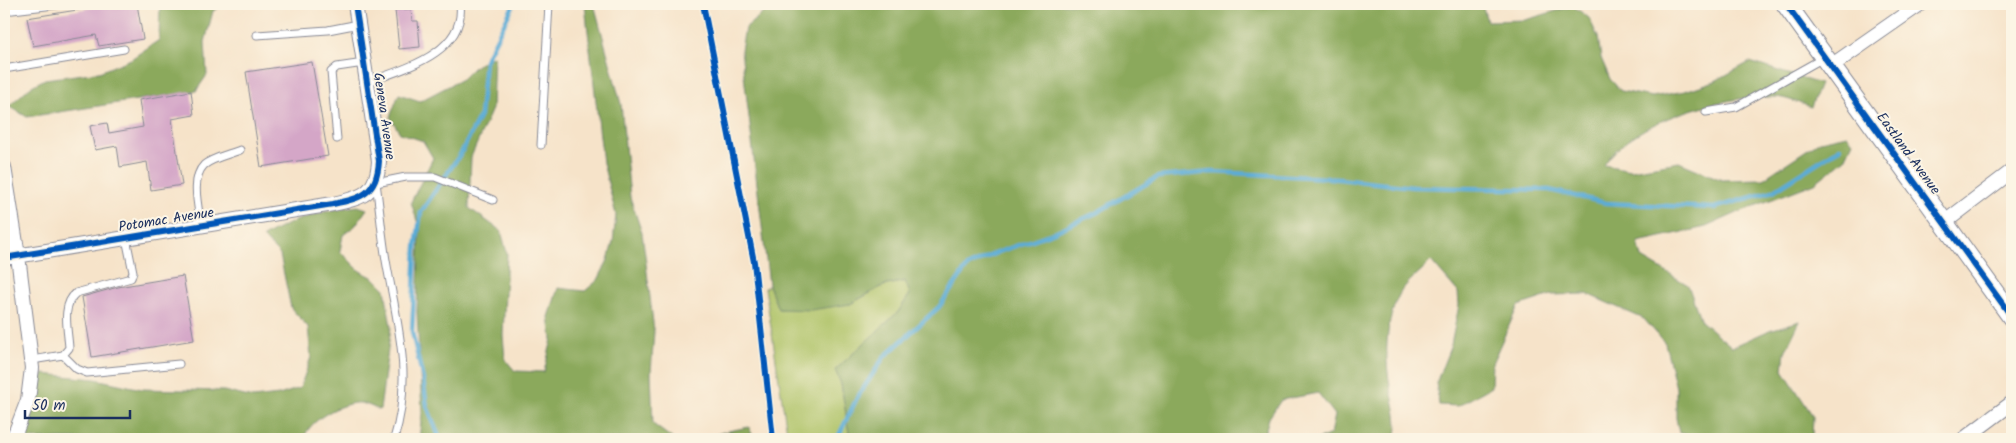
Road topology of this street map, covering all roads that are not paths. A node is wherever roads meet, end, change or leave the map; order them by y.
1 (63, 4) edge
2 (355, 4) edge
3 (460, 4) edge
4 (549, 4) edge
5 (1786, 4) edge
6 (1920, 4) edge
7 (4, 10) edge
8 (359, 24) junction
9 (257, 35) dead end
10 (124, 49) dead end
11 (1828, 61) junction
12 (365, 62) junction
13 (4, 68) edge
14 (368, 82) junction
15 (1706, 112) dead end
16 (337, 140) dead end
17 (540, 145) dead end
18 (240, 150) dead end
19 (4, 167) edge
20 (2012, 171) edge
21 (376, 183) junction
22 (494, 200) dead end
23 (1945, 222) junction
24 (201, 226) junction
25 (126, 238) junction
26 (18, 256) junction
27 (4, 258) edge
28 (2012, 317) edge
29 (63, 355) junction
30 (32, 360) junction
31 (179, 364) dead end
32 (2012, 403) edge
33 (13, 439) edge
34 (394, 439) edge
35 (1964, 439) edge

1 - 7 lane
2 - 8 street, Geneva Avenue
3 - 14 lane
4 - 17 lane
5 - 11 street, Eastland Avenue
6 - 11 street
8 - 9 lane
8 - 12 street, Geneva Avenue
10 - 13 lane
11 - 15 lane
11 - 23 street, Eastland Avenue
12 - 14 street, Geneva Avenue
12 - 16 lane
14 - 21 street, Geneva Avenue
18 - 24 lane
19 - 26 street
20 - 23 street
21 - 22 lane
21 - 24 street, Potomac Avenue
21 - 34 lane
23 - 28 street, Eastland Avenue
24 - 25 street, Potomac Avenue
25 - 26 street, Potomac Avenue
25 - 29 lane
26 - 27 street, Potomac Avenue
26 - 30 street
29 - 30 lane
29 - 31 lane
30 - 33 street
32 - 35 street

